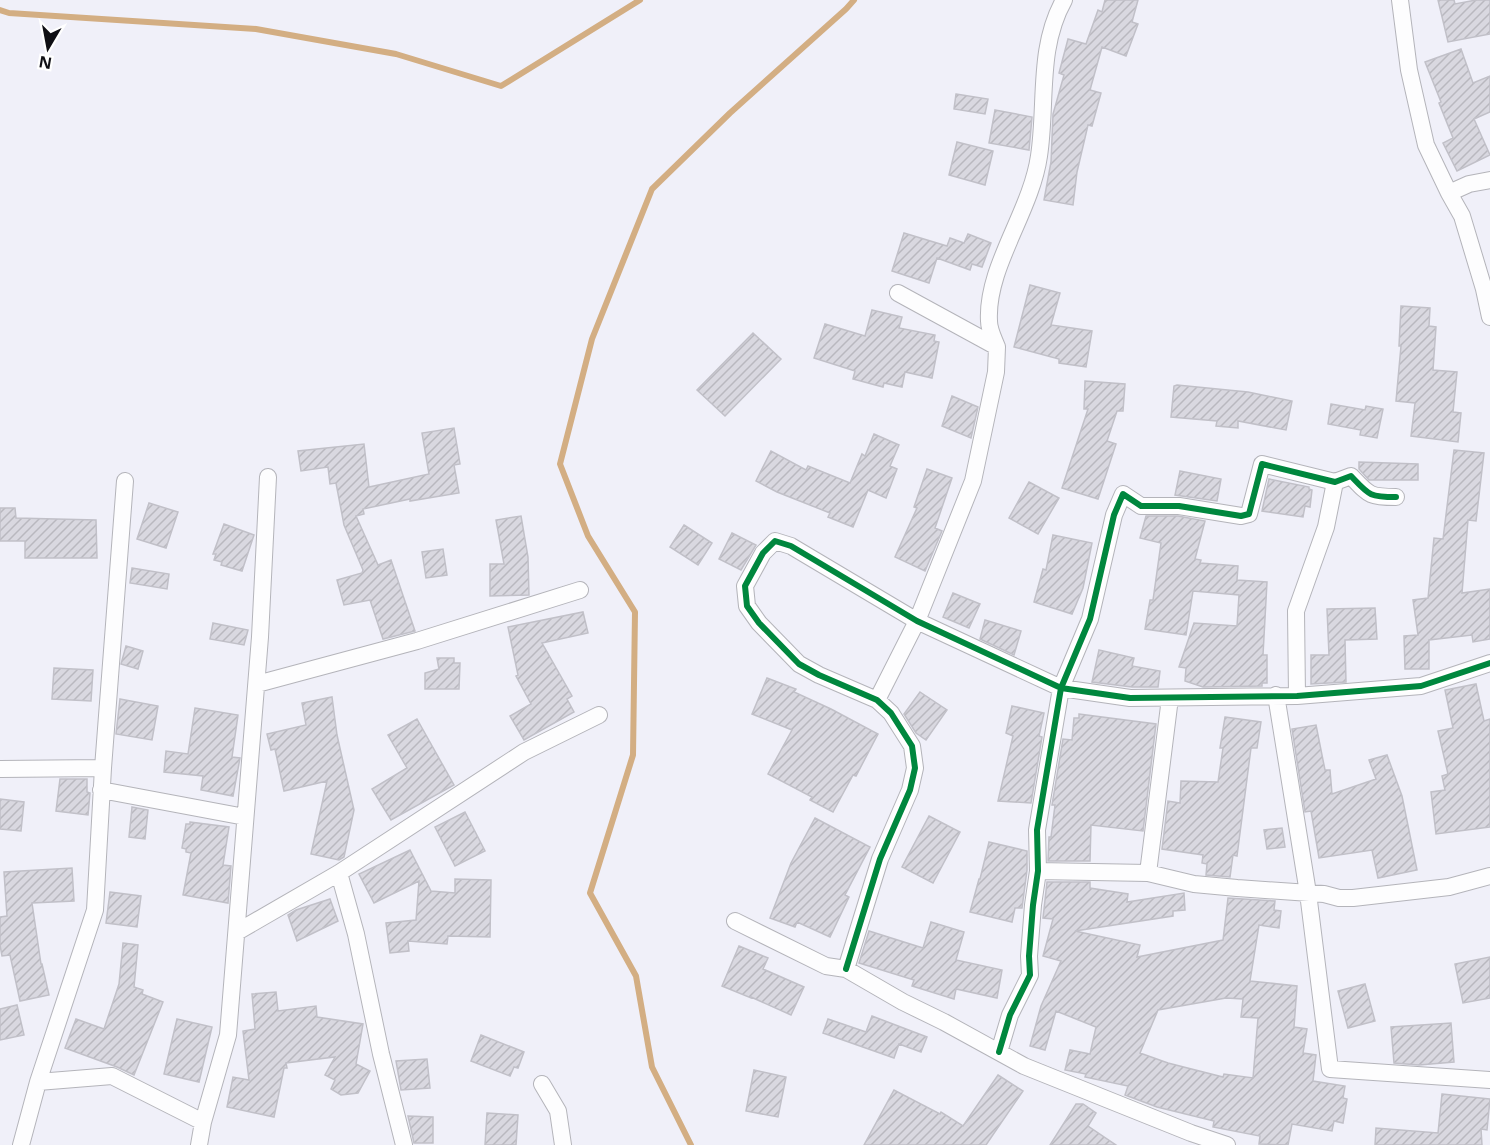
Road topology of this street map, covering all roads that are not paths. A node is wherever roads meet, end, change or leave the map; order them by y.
1 (1064, 0) edge
2 (1400, 0) edge
3 (1490, 180) edge
4 (1449, 193) junction
5 (898, 293) dead end
6 (1490, 317) edge
7 (997, 347) junction
8 (268, 477) dead end
9 (126, 481) dead end
10 (1335, 482) junction
11 (1396, 497) dead end
12 (580, 590) dead end
13 (917, 621) junction
14 (1490, 663) edge
15 (257, 684) junction
16 (1061, 688) junction
17 (1276, 695) junction
18 (1297, 696) junction
19 (1170, 698) junction
20 (877, 700) junction
21 (599, 715) dead end
22 (103, 768) junction
23 (0, 769) edge
24 (101, 790) junction
25 (245, 817) junction
26 (1038, 871) junction
27 (339, 873) junction
28 (1148, 873) junction
29 (1490, 876) edge
30 (1308, 893) junction
31 (735, 921) dead end
32 (237, 932) junction
33 (846, 969) junction
34 (999, 1052) junction
35 (1490, 1080) edge
36 (38, 1082) junction
37 (542, 1084) dead end
38 (203, 1122) junction
39 (21, 1145) edge
40 (199, 1145) edge
41 (404, 1145) edge
42 (563, 1145) edge
43 (1227, 1145) edge

1 - 7 street
2 - 4 street
3 - 4 street
4 - 6 street
5 - 7 street
7 - 13 street
8 - 15 street
9 - 22 street
10 - 11 street
10 - 16 street
10 - 18 street
12 - 15 street
13 - 16 street
13 - 20 street
13 - 20 street
14 - 18 street
15 - 25 street
16 - 19 street
16 - 26 street
17 - 18 street
17 - 19 street
17 - 30 street
19 - 28 street
20 - 33 street
21 - 27 street
22 - 23 street
22 - 24 street
24 - 25 street
24 - 36 street
25 - 32 street
26 - 28 street
26 - 34 street
27 - 32 street
27 - 41 street
28 - 30 street
29 - 30 street
30 - 35 street
31 - 33 street
32 - 38 street
33 - 34 street
34 - 43 street
36 - 38 street
36 - 39 street
37 - 42 street
38 - 40 street

